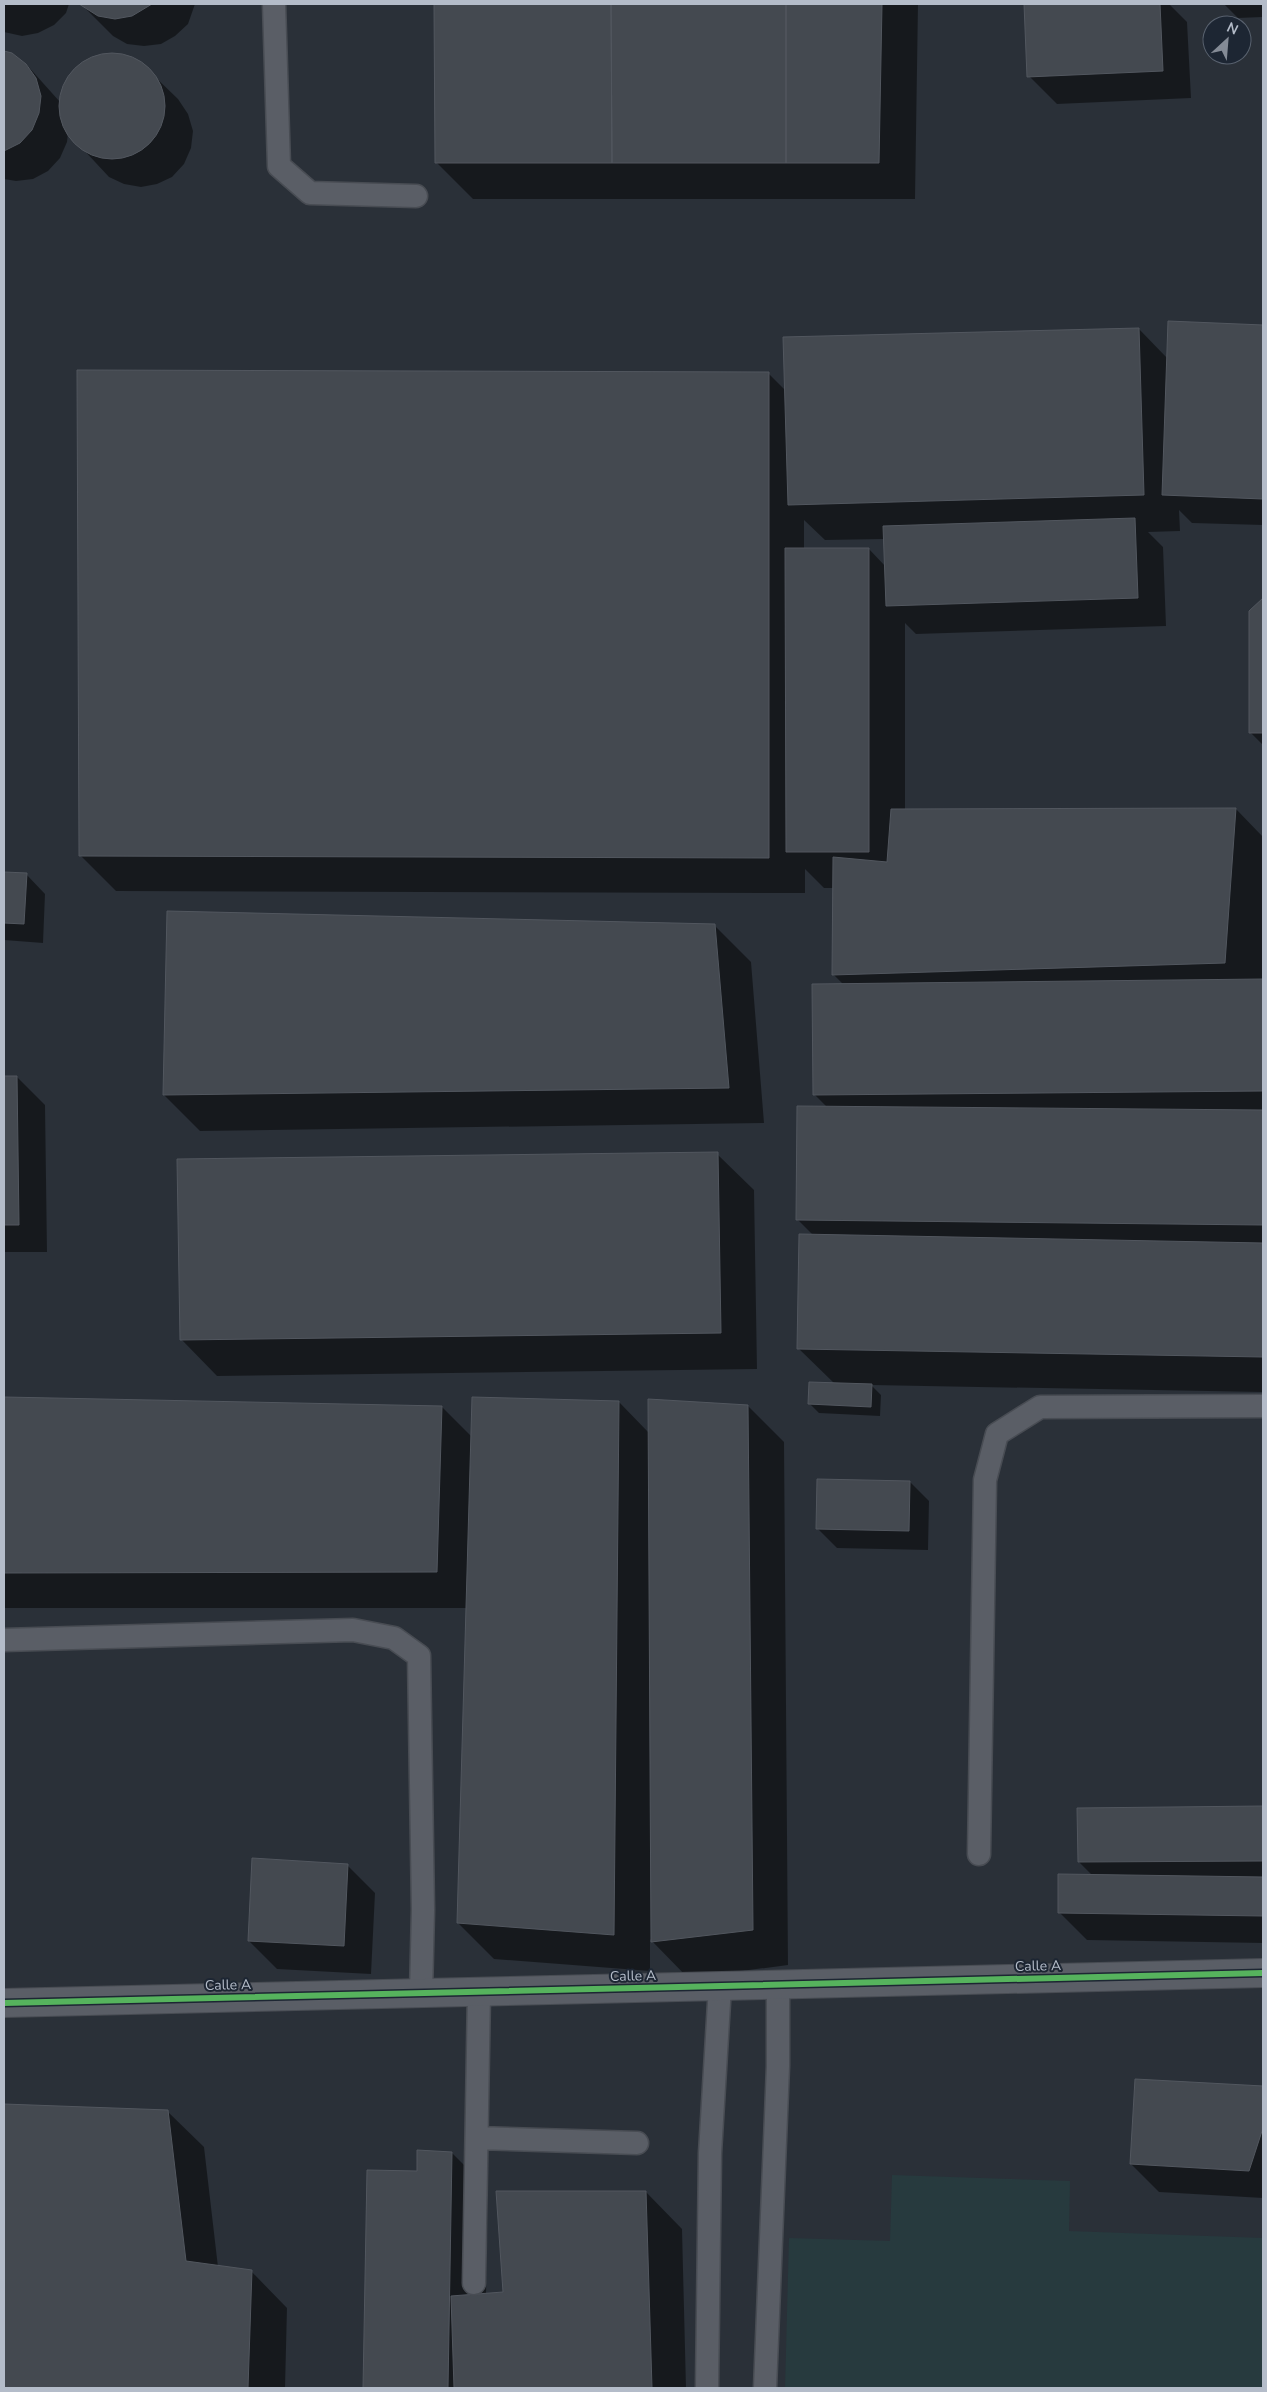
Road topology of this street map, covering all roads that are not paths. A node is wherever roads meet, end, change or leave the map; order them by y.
1 (274, 4) edge
2 (416, 196) dead end
3 (1263, 1406) edge
4 (4, 1640) edge
5 (979, 1854) dead end
6 (1263, 1973) edge
7 (778, 1984) junction
8 (720, 1986) junction
9 (479, 1992) junction
10 (422, 1994) junction
11 (4, 2003) edge
12 (477, 2138) junction
13 (637, 2143) dead end
14 (474, 2283) dead end
15 (707, 2388) edge
16 (765, 2388) edge

1 - 2 lane
3 - 5 lane
4 - 10 lane
6 - 7 street, Calle A
7 - 8 street, Calle A
7 - 16 lane
8 - 9 street, Calle A
8 - 15 lane
9 - 10 street, Calle A
9 - 12 lane
10 - 11 street, Calle A
12 - 13 lane
12 - 14 lane

